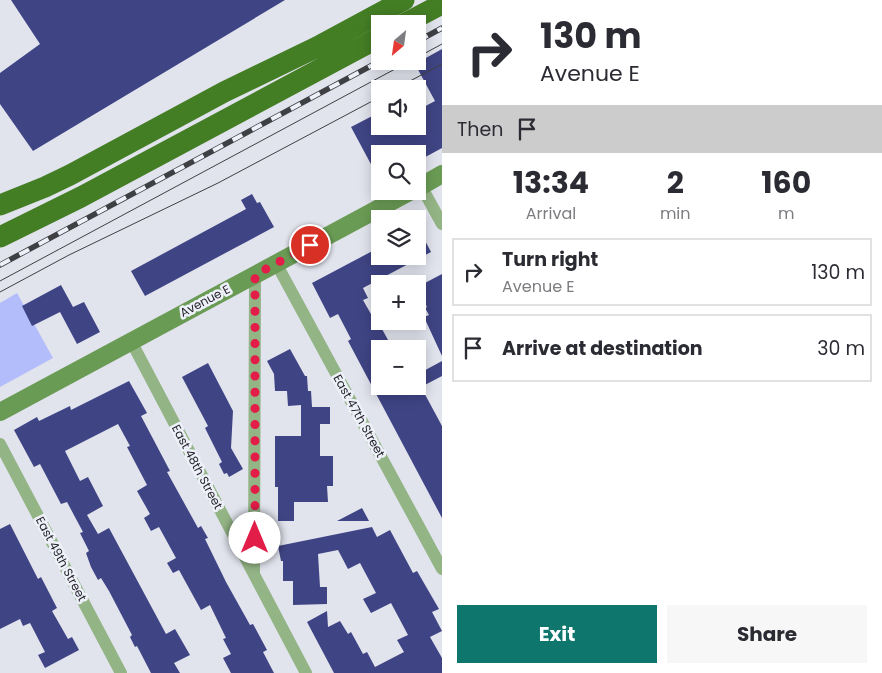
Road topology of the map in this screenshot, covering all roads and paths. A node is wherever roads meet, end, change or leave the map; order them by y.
1 (404, 0) edge
2 (442, 4) edge
3 (421, 15) edge
4 (371, 42) edge
5 (442, 174) edge
6 (426, 183) edge
7 (394, 200) edge
8 (425, 200) edge
9 (0, 205) edge
10 (442, 224) edge
11 (0, 235) edge
12 (276, 263) junction
13 (255, 275) junction
14 (131, 342) junction
15 (0, 412) edge
16 (0, 444) edge
17 (442, 569) edge
18 (254, 575) junction
19 (121, 673) edge
20 (306, 673) edge

1 - 9 highway
2 - 3 highway
4 - 11 highway
5 - 6 main road, Avenue E
7 - 12 main road, Avenue E
8 - 10 street
12 - 13 main road, Avenue E
12 - 17 street, East 47th Street
13 - 14 main road, Avenue E
13 - 18 street
14 - 15 main road, Avenue E
14 - 18 street, East 48th Street
16 - 19 street, East 49th Street
18 - 20 street, East 48th Street

